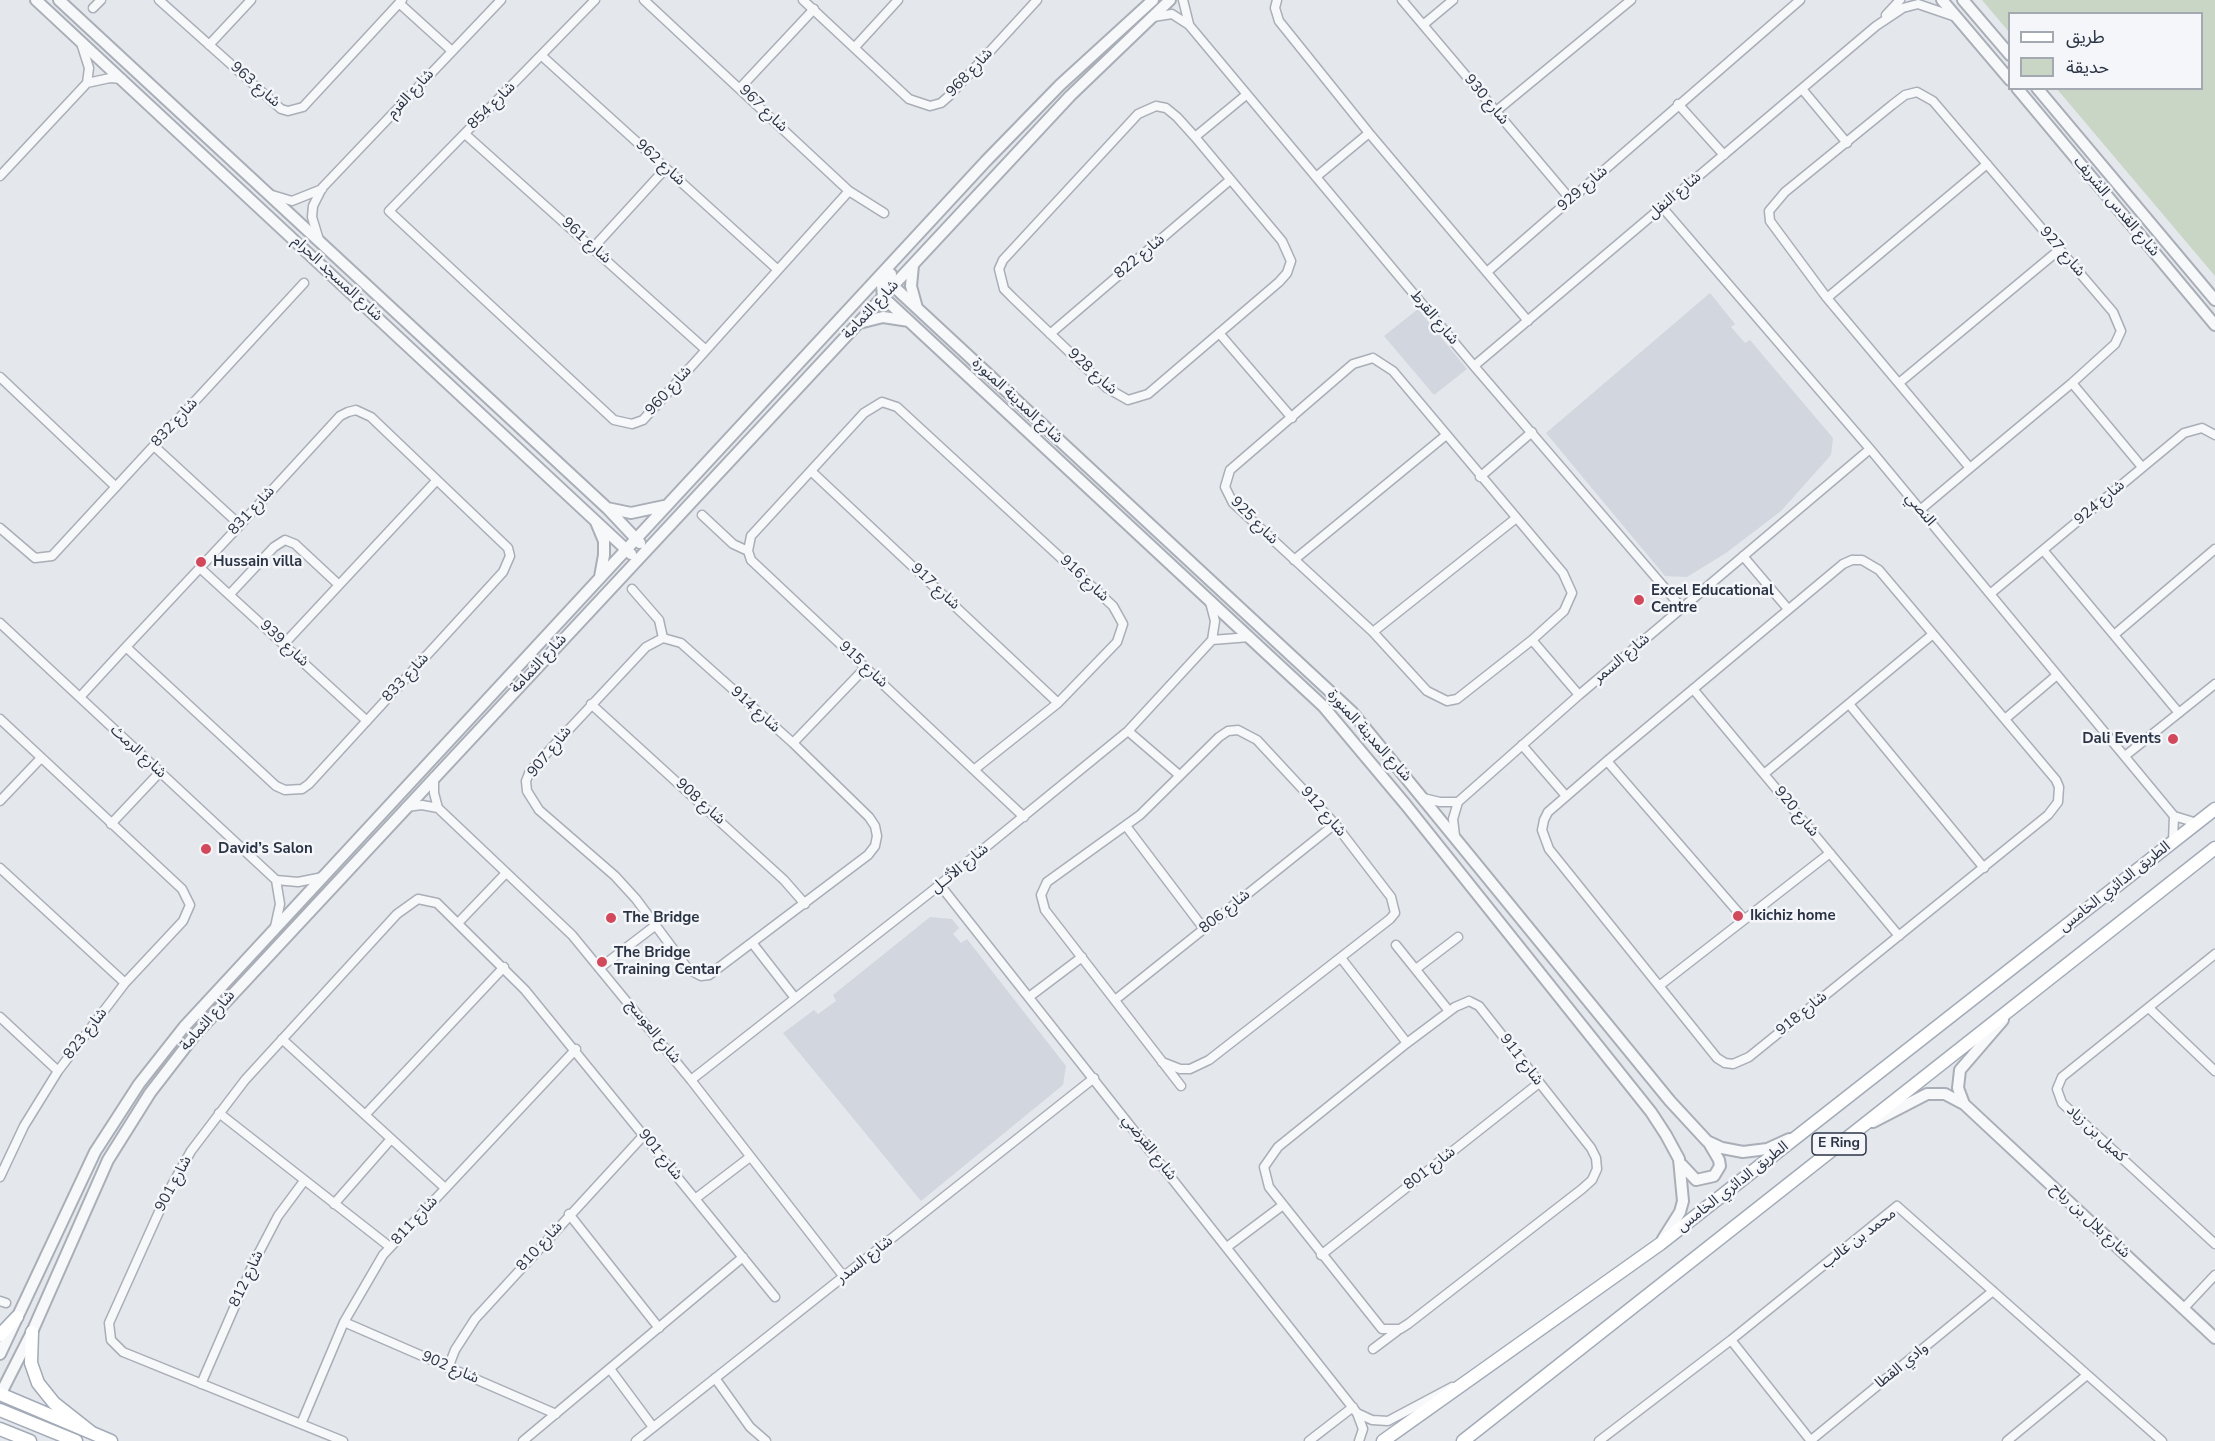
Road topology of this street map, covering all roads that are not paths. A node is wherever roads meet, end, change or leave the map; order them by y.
1 (36, 0) edge
2 (59, 0) edge
3 (101, 0) edge
4 (159, 0) edge
5 (251, 0) edge
6 (501, 0) edge
7 (595, 0) edge
8 (644, 0) edge
9 (803, 0) edge
10 (898, 0) edge
11 (1037, 0) edge
12 (1153, 0) edge
13 (1170, 0) edge
14 (1183, 0) edge
15 (1277, 0) edge
16 (1402, 0) edge
17 (1453, 0) edge
18 (1630, 0) edge
19 (1800, 0) edge
20 (1900, 0) edge
21 (1942, 0) edge
22 (1963, 0) edge
23 (401, 2) edge
24 (93, 8) dead end
25 (814, 9) junction
26 (1149, 18) junction
27 (1958, 18) junction
28 (1189, 25) junction
29 (1423, 25) junction
30 (1876, 26) junction
31 (79, 40) junction
32 (209, 45) junction
33 (855, 46) junction
34 (452, 51) junction
35 (2008, 53) edge
36 (542, 56) junction
37 (2008, 78) edge
38 (122, 79) junction
39 (87, 83) junction
40 (741, 87) junction
41 (1802, 89) junction
42 (2019, 90) edge
43 (2039, 90) edge
44 (1246, 94) junction
45 (1678, 104) junction
46 (1495, 112) junction
47 (1369, 133) junction
48 (465, 134) junction
49 (1195, 137) junction
50 (1847, 143) junction
51 (1724, 155) junction
52 (1987, 164) junction
53 (666, 168) junction
54 (0, 176) edge
55 (1316, 177) junction
56 (1230, 180) junction
57 (322, 189) junction
58 (849, 191) junction
59 (267, 193) junction
60 (1571, 200) junction
61 (1662, 207) junction
62 (389, 211) joint
63 (884, 213) dead end
64 (319, 242) junction
65 (593, 248) junction
66 (2059, 250) junction
67 (914, 263) junction
68 (778, 270) junction
69 (1487, 272) junction
70 (887, 280) junction
71 (304, 283) dead end
72 (884, 297) junction
73 (1827, 298) junction
74 (2215, 300) edge
75 (917, 309) junction
76 (909, 321) junction
77 (1528, 321) junction
78 (858, 323) junction
79 (2215, 324) edge
80 (1219, 333) junction
81 (1050, 334) junction
82 (706, 350) junction
83 (1474, 366) junction
84 (0, 377) edge
85 (1899, 383) junction
86 (2072, 383) junction
87 (1292, 417) junction
88 (1532, 432) junction
89 (2215, 435) edge
90 (1445, 436) junction
91 (154, 446) junction
92 (1870, 449) junction
93 (2142, 467) junction
94 (1970, 468) junction
95 (811, 471) junction
96 (1480, 477) junction
97 (437, 480) junction
98 (116, 487) junction
99 (667, 505) junction
100 (607, 508) junction
101 (1920, 510) junction
102 (702, 515) dead end
103 (595, 519) junction
104 (1515, 519) junction
105 (240, 525) junction
106 (0, 528) edge
107 (635, 539) junction
108 (2215, 549) edge
109 (646, 550) junction
110 (2043, 550) junction
111 (748, 551) junction
112 (631, 554) junction
113 (1743, 556) junction
114 (1294, 560) junction
115 (200, 568) junction
116 (599, 579) junction
117 (339, 585) junction
118 (632, 589) dead end
119 (230, 594) junction
120 (1990, 594) junction
121 (1210, 601) junction
122 (1682, 608) junction
123 (1788, 609) junction
124 (0, 623) edge
125 (1373, 632) junction
126 (1933, 634) junction
127 (2114, 635) junction
128 (1250, 637) junction
129 (663, 638) junction
130 (1212, 640) junction
131 (1532, 640) junction
132 (284, 644) junction
133 (126, 647) junction
134 (866, 668) junction
135 (2057, 675) junction
136 (2215, 684) edge
137 (1693, 689) junction
138 (1579, 695) junction
139 (80, 697) junction
140 (1058, 703) junction
141 (591, 704) junction
142 (1849, 704) junction
143 (2179, 713) junction
144 (0, 719) edge
145 (2005, 719) junction
146 (367, 721) junction
147 (1128, 731) junction
148 (793, 743) junction
149 (1522, 746) junction
150 (2125, 756) junction
151 (41, 758) junction
152 (1607, 761) junction
153 (975, 770) junction
154 (160, 772) junction
155 (1178, 774) junction
156 (1764, 774) junction
157 (434, 777) junction
158 (1566, 796) junction
159 (1423, 798) junction
160 (0, 801) edge
161 (1458, 802) junction
162 (406, 807) junction
163 (438, 808) junction
164 (2215, 809) edge
165 (2174, 816) junction
166 (1024, 818) junction
167 (2197, 823) junction
168 (111, 824) junction
169 (1335, 824) junction
170 (1126, 826) junction
171 (877, 836) joint
172 (1455, 836) junction
173 (2173, 842) junction
174 (2215, 848) edge
175 (1830, 853) junction
176 (0, 868) edge
177 (1984, 868) junction
178 (506, 873) junction
179 (323, 877) junction
180 (276, 880) junction
181 (940, 885) junction
182 (805, 904) junction
183 (1744, 919) junction
184 (459, 922) junction
185 (656, 925) junction
186 (274, 928) junction
187 (1204, 929) junction
188 (1899, 936) junction
189 (1458, 938) dead end
190 (753, 944) junction
191 (1396, 945) dead end
192 (2215, 955) edge
193 (1082, 957) junction
194 (1341, 958) junction
195 (504, 967) junction
196 (601, 968) junction
197 (1416, 969) junction
198 (125, 983) junction
199 (1659, 986) junction
200 (2025, 996) junction
201 (1029, 997) junction
202 (795, 998) junction
203 (1115, 1000) junction
204 (2150, 1009) junction
205 (1449, 1011) junction
206 (0, 1017) edge
207 (282, 1040) junction
208 (1407, 1043) junction
209 (576, 1050) junction
210 (1162, 1062) junction
211 (58, 1071) junction
212 (2215, 1071) edge
213 (1094, 1078) junction
214 (691, 1080) junction
215 (1539, 1083) junction
216 (1180, 1086) dead end
217 (1964, 1104) junction
218 (219, 1113) junction
219 (365, 1115) junction
220 (1808, 1129) junction
221 (1851, 1134) junction
222 (644, 1135) junction
223 (391, 1138) junction
224 (1707, 1141) junction
225 (750, 1157) junction
226 (1679, 1159) junction
227 (0, 1177) edge
228 (304, 1180) junction
229 (445, 1188) junction
230 (695, 1199) junction
231 (334, 1204) junction
232 (1282, 1205) junction
233 (569, 1214) junction
234 (1660, 1244) junction
235 (2215, 1244) edge
236 (390, 1247) junction
237 (1227, 1247) junction
238 (1321, 1255) junction
239 (743, 1257) junction
240 (2215, 1275) edge
241 (844, 1277) junction
242 (1993, 1291) junction
243 (775, 1297) dead end
244 (2184, 1308) junction
245 (17, 1317) junction
246 (344, 1322) junction
247 (659, 1328) junction
248 (1400, 1329) junction
249 (32, 1332) junction
250 (0, 1335) edge
251 (2215, 1338) edge
252 (1731, 1340) junction
253 (1373, 1349) dead end
254 (0, 1354) edge
255 (448, 1368) junction
256 (610, 1369) junction
257 (2087, 1375) junction
258 (1473, 1377) junction
259 (715, 1378) junction
260 (201, 1384) junction
261 (0, 1395) edge
262 (0, 1410) edge
263 (1355, 1410) junction
264 (555, 1414) junction
265 (1408, 1421) junction
266 (302, 1424) junction
267 (653, 1426) junction
268 (0, 1429) edge
269 (92, 1433) junction
270 (30, 1441) edge
271 (76, 1441) edge
272 (111, 1441) edge
273 (343, 1441) edge
274 (523, 1441) edge
275 (636, 1441) edge
276 (766, 1441) edge
277 (1309, 1441) edge
278 (1359, 1441) edge
279 (1383, 1441) edge
280 (1394, 1441) edge
281 (1463, 1441) edge
282 (1599, 1441) edge
283 (1810, 1441) edge
284 (2007, 1441) edge
285 (2162, 1441) edge

1 - 31 street, شارع المسجد الحرام
2 - 59 street, شارع المسجد الحرام
3 - 24 street
4 - 32 street, شارع 963
5 - 32 street
6 - 34 street, شارع القرم
7 - 36 street, شارع 854
8 - 40 street, شارع 967
9 - 25 street, شارع 968
10 - 33 street
11 - 33 street, شارع 968
12 - 70 street, شارع الثمامة
13 - 26 street, شارع الثمامة
14 - 28 street, شارع القرط
15 - 47 street
16 - 29 street, شارع 930
17 - 29 street
18 - 46 street
19 - 45 street, شارع 929
20 - 30 street, شارع النفل
21 - 27 street
22 - 35 street
23 - 32 street, شارع 963
23 - 34 street, شارع 963
25 - 33 street, شارع 968
25 - 40 street
26 - 28 street
26 - 67 street, شارع الثمامة
27 - 30 street, شارع النفل
27 - 37 street
28 - 44 street, شارع القرط
29 - 46 street, شارع 930
30 - 41 street, شارع النفل
31 - 38 street, شارع المسجد الحرام
31 - 39 street
34 - 57 street, شارع القرم
36 - 48 street, شارع 854
36 - 53 street, شارع 962
38 - 39 street
38 - 103 street, شارع المسجد الحرام
39 - 54 street
40 - 58 street, شارع 967
41 - 50 street
41 - 51 street, شارع النفل
42 - 79 street, شارع القدس الشريف
43 - 74 street, شارع القدس الشريف
44 - 49 street
44 - 55 street, شارع القرط
45 - 51 street
45 - 60 street, شارع 929
46 - 60 street, شارع 930
47 - 55 street
47 - 69 street
48 - 62 street, شارع 854
48 - 65 street, شارع 961
49 - 56 street, شارع 928
49 - 81 street, شارع 928
50 - 52 street, شارع 927
50 - 73 street, شارع 927
51 - 61 street, شارع النفل
52 - 66 street, شارع 927
52 - 73 street
53 - 65 street
53 - 68 street, شارع 962
55 - 83 street, شارع القرط
56 - 80 street, شارع 928
56 - 81 street, شارع 822
57 - 59 street, شارع القرم
57 - 64 street, شارع القرم
58 - 63 street, شارع 967
58 - 68 street, شارع 960
59 - 64 street, شارع المسجد الحرام
60 - 69 street, شارع 929
61 - 77 street, شارع النفل
61 - 92 street, النصي
62 - 82 street, شارع 960
64 - 100 street, شارع المسجد الحرام
65 - 82 street, شارع 961
66 - 85 street
66 - 86 street, شارع 927
67 - 70 street, شارع الثمامة
67 - 75 street
68 - 82 street, شارع 960
69 - 77 street
70 - 72 street, شارع الثمامة
70 - 75 street, شارع المدينة المنورة
70 - 99 street, شارع الثمامة
71 - 91 street, شارع 832
72 - 76 street, شارع المدينة المنورة
72 - 78 street, شارع الثمامة
73 - 85 street, شارع 927
75 - 159 street, شارع المدينة المنورة
76 - 78 street
76 - 121 street, شارع المدينة المنورة
77 - 83 street, شارع النفل
78 - 109 street, شارع الثمامة
80 - 81 street, شارع 928
80 - 87 street
83 - 88 street, شارع القرط
84 - 98 street
85 - 94 street, شارع 927
86 - 93 street
86 - 94 street, شارع 927
87 - 90 street, شارع 925
87 - 114 street, شارع 925
88 - 96 street
88 - 122 street, شارع القرط
89 - 93 street, شارع 924
90 - 96 street, شارع 925
90 - 114 street
91 - 98 street, شارع 832
91 - 105 street
92 - 101 street, النصي
92 - 113 street, شارع السمر
93 - 110 street, شارع 924
94 - 101 street, شارع 927
95 - 111 street
95 - 140 street, شارع 917
95 - 140 street, شارع 916
96 - 104 street, شارع 925
97 - 105 street, شارع 831
97 - 117 street
97 - 146 street, شارع 833
98 - 106 street, شارع 832
99 - 100 street
99 - 107 street, شارع الثمامة
100 - 107 street, شارع المسجد الحرام
101 - 120 street, النصي
102 - 111 street, شارع 915
103 - 112 street, شارع المسجد الحرام
103 - 116 street
104 - 125 street
104 - 131 street, شارع 925
105 - 115 street, شارع 831
107 - 109 street, شارع المسجد الحرام
107 - 112 street
108 - 127 street
109 - 112 street, شارع الثمامة
110 - 120 street, شارع 924
110 - 127 street
111 - 134 street, شارع 915
112 - 116 street, شارع الثمامة
112 - 157 street, شارع الثمامة
113 - 122 street, شارع السمر
113 - 123 street
114 - 125 street, شارع 925
115 - 119 street, شارع 939
115 - 133 street, شارع 831
116 - 179 street, شارع الثمامة
117 - 119 street
117 - 132 street
118 - 129 street
119 - 132 street, شارع 939
120 - 135 street, النصي
121 - 128 street, شارع المدينة المنورة
121 - 130 street
122 - 138 street, شارع السمر
123 - 126 street, شارع 918
123 - 137 street, شارع 918
124 - 139 street, شارع الرمث
125 - 131 street, شارع 925
126 - 142 street
126 - 145 street, شارع 918
127 - 143 street
128 - 130 street
128 - 226 street, شارع المدينة المنورة
129 - 141 street, شارع 907
129 - 148 street, شارع 914
130 - 147 street, شارع الأثــل
131 - 138 street
132 - 146 street, شارع 939
133 - 139 street, شارع 831
133 - 146 street, شارع 833
134 - 148 street
134 - 153 street, شارع 915
135 - 145 street
135 - 150 street, النصي
136 - 143 street
137 - 152 street, شارع 918
137 - 156 street, شارع 920
138 - 149 street, شارع السمر
139 - 154 street, شارع الرمث
140 - 153 street, شارع 916
141 - 182 street, شارع 908
141 - 185 street, شارع 907
142 - 156 street
142 - 177 street
143 - 150 street
144 - 151 street
145 - 177 street, شارع 918
147 - 155 street
147 - 166 street, شارع الأثــل
148 - 171 street, شارع 914
149 - 158 street
149 - 161 street, شارع السمر
150 - 165 street, النصي
151 - 160 street
151 - 168 street
152 - 158 street, شارع 918
152 - 183 street
153 - 166 street, شارع 915
154 - 168 street
154 - 180 street, شارع الرمث
155 - 169 street, شارع 912
155 - 170 street, شارع 912
156 - 175 street, شارع 920
157 - 162 street, شارع الثمامة
157 - 163 street
158 - 199 street, شارع 918
159 - 161 street
159 - 172 street, شارع المدينة المنورة
161 - 172 street
162 - 163 street
162 - 249 street, شارع الثمامة
163 - 178 street, شارع العوسج
164 - 167 main road, الطريق الدائري الخامس / E Ring
165 - 167 street
165 - 173 street
166 - 181 street, شارع الأثــل
167 - 173 main road, الطريق الدائري الخامس / E Ring
168 - 198 street, شارع 823
169 - 187 street, شارع 806
169 - 194 street, شارع 912
170 - 187 street
170 - 193 street, شارع 912
171 - 182 street, شارع 907
172 - 224 street, شارع المدينة المنورة
173 - 220 main road, الطريق الدائري الخامس / E Ring
174 - 200 main road, الطريق الدائري الخامس / E Ring
175 - 183 street
175 - 188 street, شارع 920
176 - 198 street
177 - 188 street, شارع 918
178 - 184 street
178 - 196 street, شارع العوسج
179 - 180 street
179 - 186 street, شارع الثمامة
180 - 186 street
181 - 201 street, شارع القرضي
181 - 202 street, شارع الأثــل
182 - 190 street, شارع 907
183 - 199 street
184 - 195 street, شارع 901
184 - 207 street, شارع 901
185 - 190 street, شارع 907
185 - 196 street
186 - 245 street, شارع الثمامة
187 - 203 street, شارع 806
188 - 199 street, شارع 918
189 - 197 street
190 - 202 street
191 - 197 street
192 - 204 street, كميل بن زياد
193 - 201 street
193 - 203 street, شارع 912
194 - 208 street
194 - 210 street, شارع 912
195 - 209 street, شارع 901
195 - 219 street
196 - 214 street, شارع العوسج
197 - 205 street
198 - 211 street, شارع 823
200 - 217 street
200 - 221 main road, الطريق الدائري الخامس / E Ring
201 - 213 street, شارع القرضي
202 - 214 street, شارع الأثــل
203 - 210 street, شارع 912
204 - 212 street
204 - 235 street, كميل بن زياد
205 - 208 street, شارع 911
205 - 215 street, شارع 911
206 - 211 street
207 - 218 street, شارع 901
207 - 219 street
208 - 232 street, شارع 911
209 - 222 street, شارع 901
209 - 229 street, شارع 811
210 - 216 street, شارع 912
211 - 227 street, شارع 823
213 - 237 street, شارع القرضي
213 - 241 street, شارع السدر
214 - 225 street, شارع العوسج
215 - 238 street, شارع 801
215 - 248 street, شارع 911
217 - 221 street, شارع بلال بن رباح
217 - 244 street, شارع بلال بن رباح
218 - 228 street
218 - 260 street, شارع 901
219 - 223 street
220 - 224 street, شارع المدينة المنورة
220 - 234 main road, الطريق الدائري الخامس / E Ring
221 - 281 main road, الطريق الدائري الخامس / E Ring
222 - 230 street, شارع 901
222 - 233 street, شارع 810
223 - 229 street
223 - 231 street
224 - 226 street
225 - 230 street
225 - 241 street, شارع العوسج
226 - 234 street, شارع المدينة المنورة
228 - 231 street
228 - 260 street, شارع 812
229 - 236 street, شارع 811
230 - 239 street, شارع 901
231 - 236 street
232 - 237 street
232 - 238 street, شارع 911
233 - 247 street
233 - 255 street, شارع 810
234 - 258 main road, الطريق الدائري الخامس / E Ring
236 - 246 street, شارع 811
237 - 263 street, شارع القرضي
238 - 248 street, شارع 911
239 - 243 street, شارع 901
239 - 247 street
240 - 244 street
241 - 259 street, شارع السدر
242 - 252 street, محمد بن غالب
242 - 257 street, محمد بن غالب
242 - 283 street, وادي القطا
244 - 251 street, شارع بلال بن رباح
245 - 250 main road
245 - 254 street, شارع الثمامة
246 - 255 street, شارع 902
246 - 266 street, شارع 811
247 - 256 street
248 - 253 street, شارع 911
249 - 261 street, شارع الثمامة
249 - 269 main road
252 - 282 street, محمد بن غالب
252 - 283 street, وادي القطا
255 - 264 street, شارع 902
256 - 264 street
256 - 267 street
257 - 284 street
257 - 285 street, محمد بن غالب
258 - 263 street
258 - 265 main road, الطريق الدائري الخامس / E Ring
259 - 267 street, شارع السدر
259 - 276 street
260 - 266 street, شارع 901
261 - 269 main road
262 - 271 main road
263 - 277 street
263 - 278 street
264 - 274 street
265 - 279 main road, الطريق الدائري الخامس / E Ring
265 - 280 main road
266 - 273 street, شارع 901
267 - 275 street, شارع السدر
268 - 270 main road
269 - 272 main road

